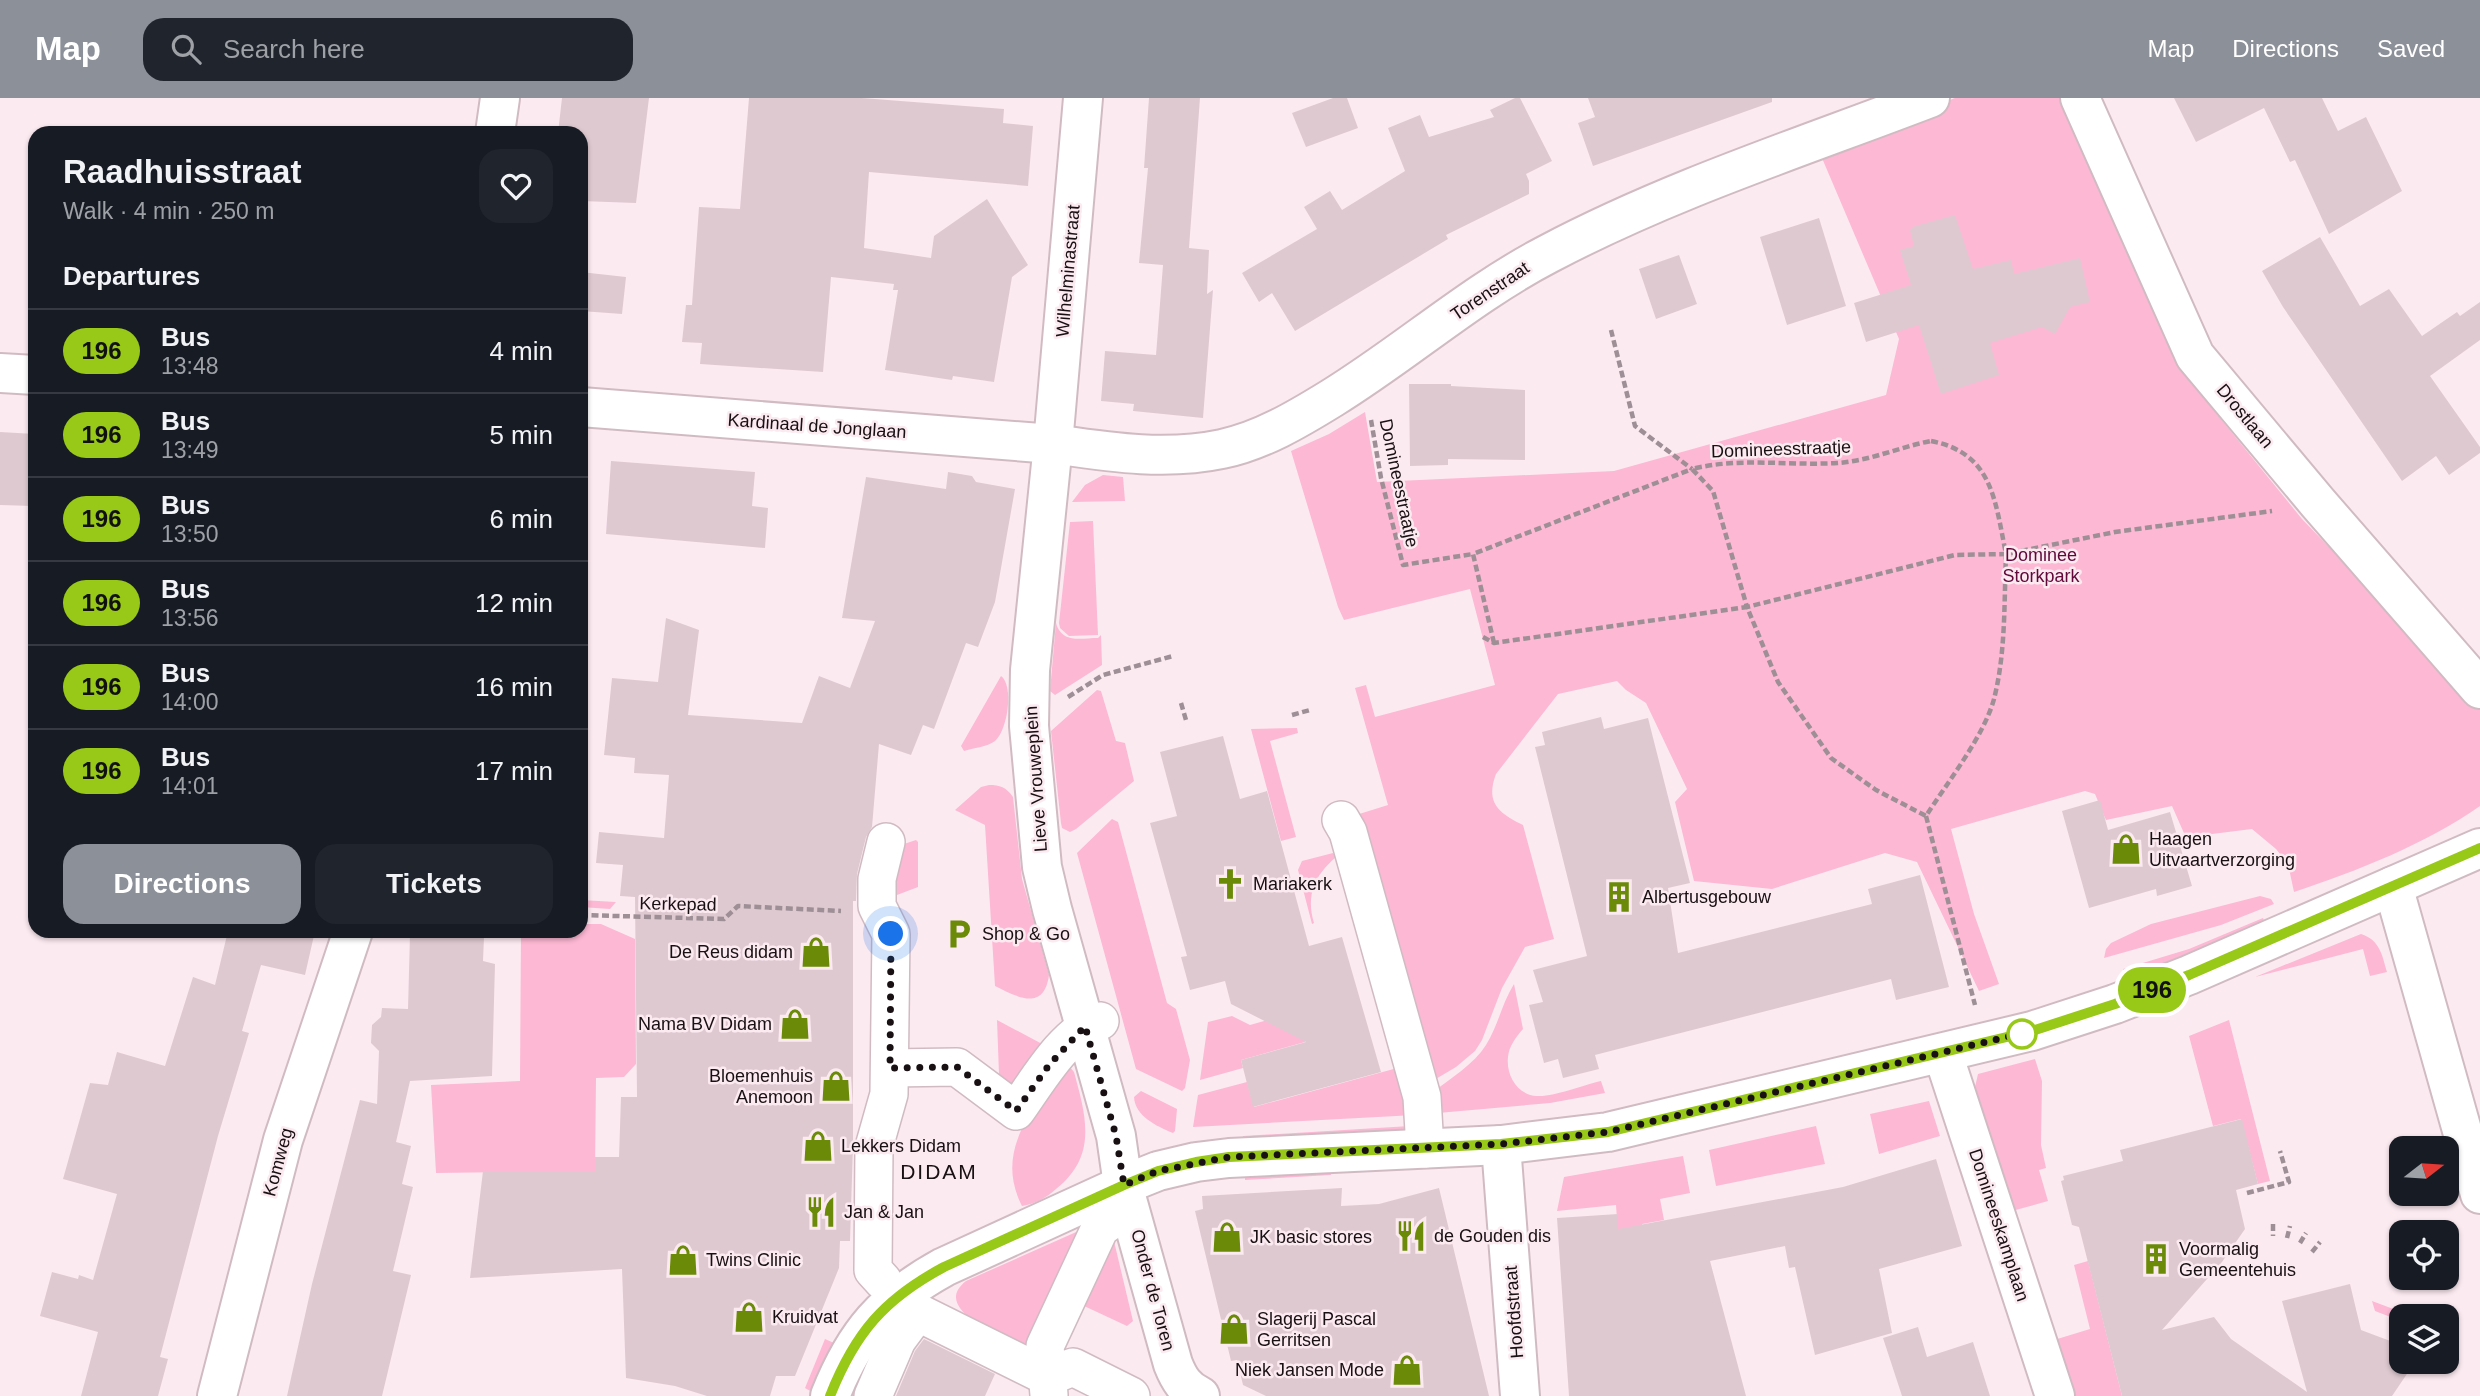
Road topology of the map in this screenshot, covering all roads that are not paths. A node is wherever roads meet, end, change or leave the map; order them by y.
1 (500, 98) edge
2 (1083, 98) edge
3 (1930, 98) edge
4 (2080, 98) edge
5 (496, 126) edge
6 (0, 373) edge
7 (28, 375) edge
8 (588, 408) edge
9 (1053, 444) junction
10 (2480, 689) edge
11 (1341, 820) dead end
12 (886, 842) dead end
13 (2480, 848) edge
14 (2393, 886) junction
15 (351, 938) edge
16 (1093, 1024) junction
17 (1943, 1054) junction
18 (890, 1068) junction
19 (1501, 1144) junction
20 (1425, 1149) junction
21 (2480, 1194) edge
22 (1118, 1202) junction
23 (883, 1281) dead end
24 (1049, 1389) edge
25 (1188, 1394) edge
26 (217, 1396) edge
27 (830, 1396) edge
28 (873, 1396) edge
29 (1131, 1396) edge
30 (1520, 1396) edge
31 (2055, 1396) edge

1 - 5 street
2 - 9 street, Wilhelminastraat
3 - 9 street, Torenstraat
4 - 10 street, Drostlaan
6 - 7 street
8 - 9 street, Kardinaal de Jonglaan
9 - 16 street, Lieve Vrouweplein
11 - 20 street
12 - 18 street
13 - 14 street
14 - 17 street
14 - 21 street
15 - 26 street, Komweg
16 - 18 street
16 - 22 street, Lieve Vrouweplein
17 - 19 street
17 - 31 street, Domineeskamplaan
18 - 23 street
19 - 20 street
19 - 30 street, Hoofdstraat
20 - 22 street
22 - 24 street
22 - 25 street, Onder de Toren
22 - 27 street
24 - 28 street
24 - 29 street

